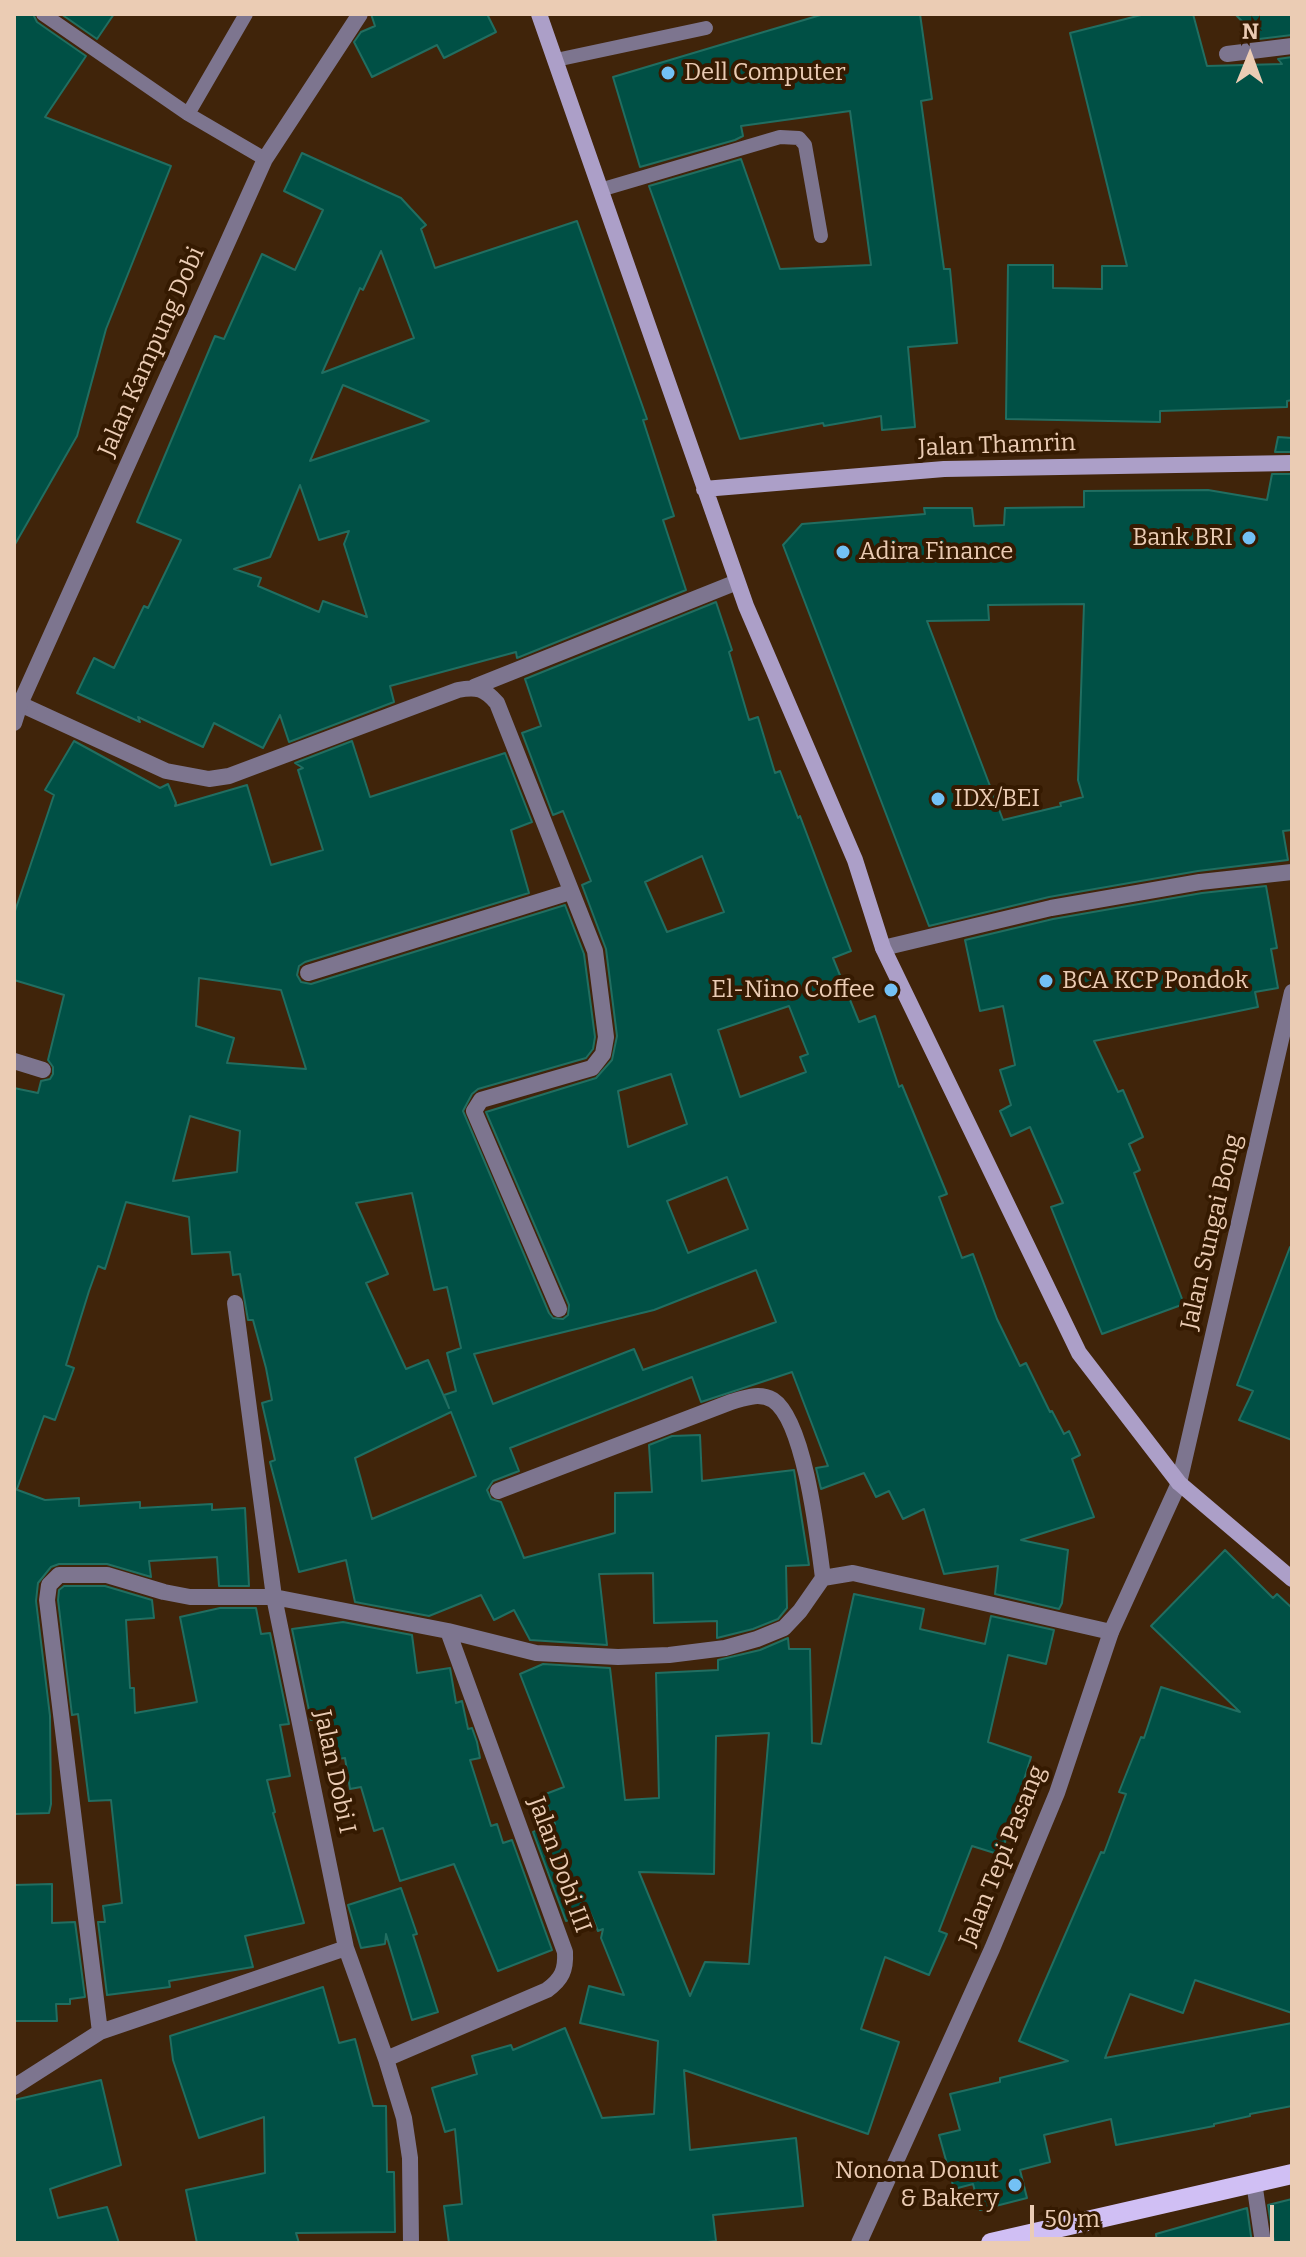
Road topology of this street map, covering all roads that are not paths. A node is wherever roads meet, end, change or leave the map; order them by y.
1 (43, 14) edge
2 (246, 14) edge
3 (360, 14) edge
4 (539, 14) edge
5 (706, 28) dead end
6 (1292, 46) edge
7 (1227, 54) dead end
8 (556, 60) junction
9 (188, 114) junction
10 (265, 159) junction
11 (600, 190) junction
12 (821, 236) dead end
13 (1292, 463) edge
14 (704, 489) junction
15 (737, 582) junction
16 (474, 687) junction
17 (20, 704) junction
18 (14, 723) edge
19 (1292, 872) edge
20 (570, 892) junction
21 (883, 948) junction
22 (308, 973) dead end
23 (1292, 992) edge
24 (14, 1061) edge
25 (43, 1070) dead end
26 (235, 1303) dead end
27 (559, 1309) dead end
28 (1179, 1483) junction
29 (498, 1491) dead end
30 (823, 1578) junction
31 (1292, 1579) edge
32 (274, 1597) junction
33 (448, 1631) junction
34 (1111, 1632) junction
35 (346, 1948) junction
36 (100, 2032) junction
37 (386, 2059) junction
38 (14, 2087) edge
39 (1292, 2174) edge
40 (1254, 2182) junction
41 (411, 2243) edge
42 (859, 2243) edge
43 (991, 2243) edge
44 (1263, 2243) edge

1 - 9 lane
2 - 9 lane
3 - 10 street, Jalan Kampung Dobi
4 - 8 main road
5 - 8 lane
6 - 7 street
8 - 11 main road
9 - 10 lane
10 - 17 street, Jalan Kampung Dobi
11 - 12 lane
11 - 14 main road
13 - 14 main road, Jalan Thamrin
14 - 15 main road
15 - 16 street
15 - 21 main road
16 - 17 street
16 - 20 street
17 - 18 street, Jalan Kampung Dobi
19 - 21 street
20 - 22 street
20 - 27 street
21 - 28 main road
23 - 28 street, Jalan Sungai Bong
24 - 25 street
26 - 32 street, Jalan Dobi I
28 - 31 main road
28 - 34 street, Jalan Tepi Pasang
29 - 30 street
30 - 33 street
30 - 34 street
32 - 33 street
32 - 35 street, Jalan Dobi I
32 - 36 street
33 - 37 street, Jalan Dobi III
34 - 42 street, Jalan Tepi Pasang
35 - 36 street
35 - 37 street, Jalan Dobi I
36 - 38 street
37 - 41 street, Jalan Dobi I
39 - 40 main road
40 - 43 main road
40 - 44 street

